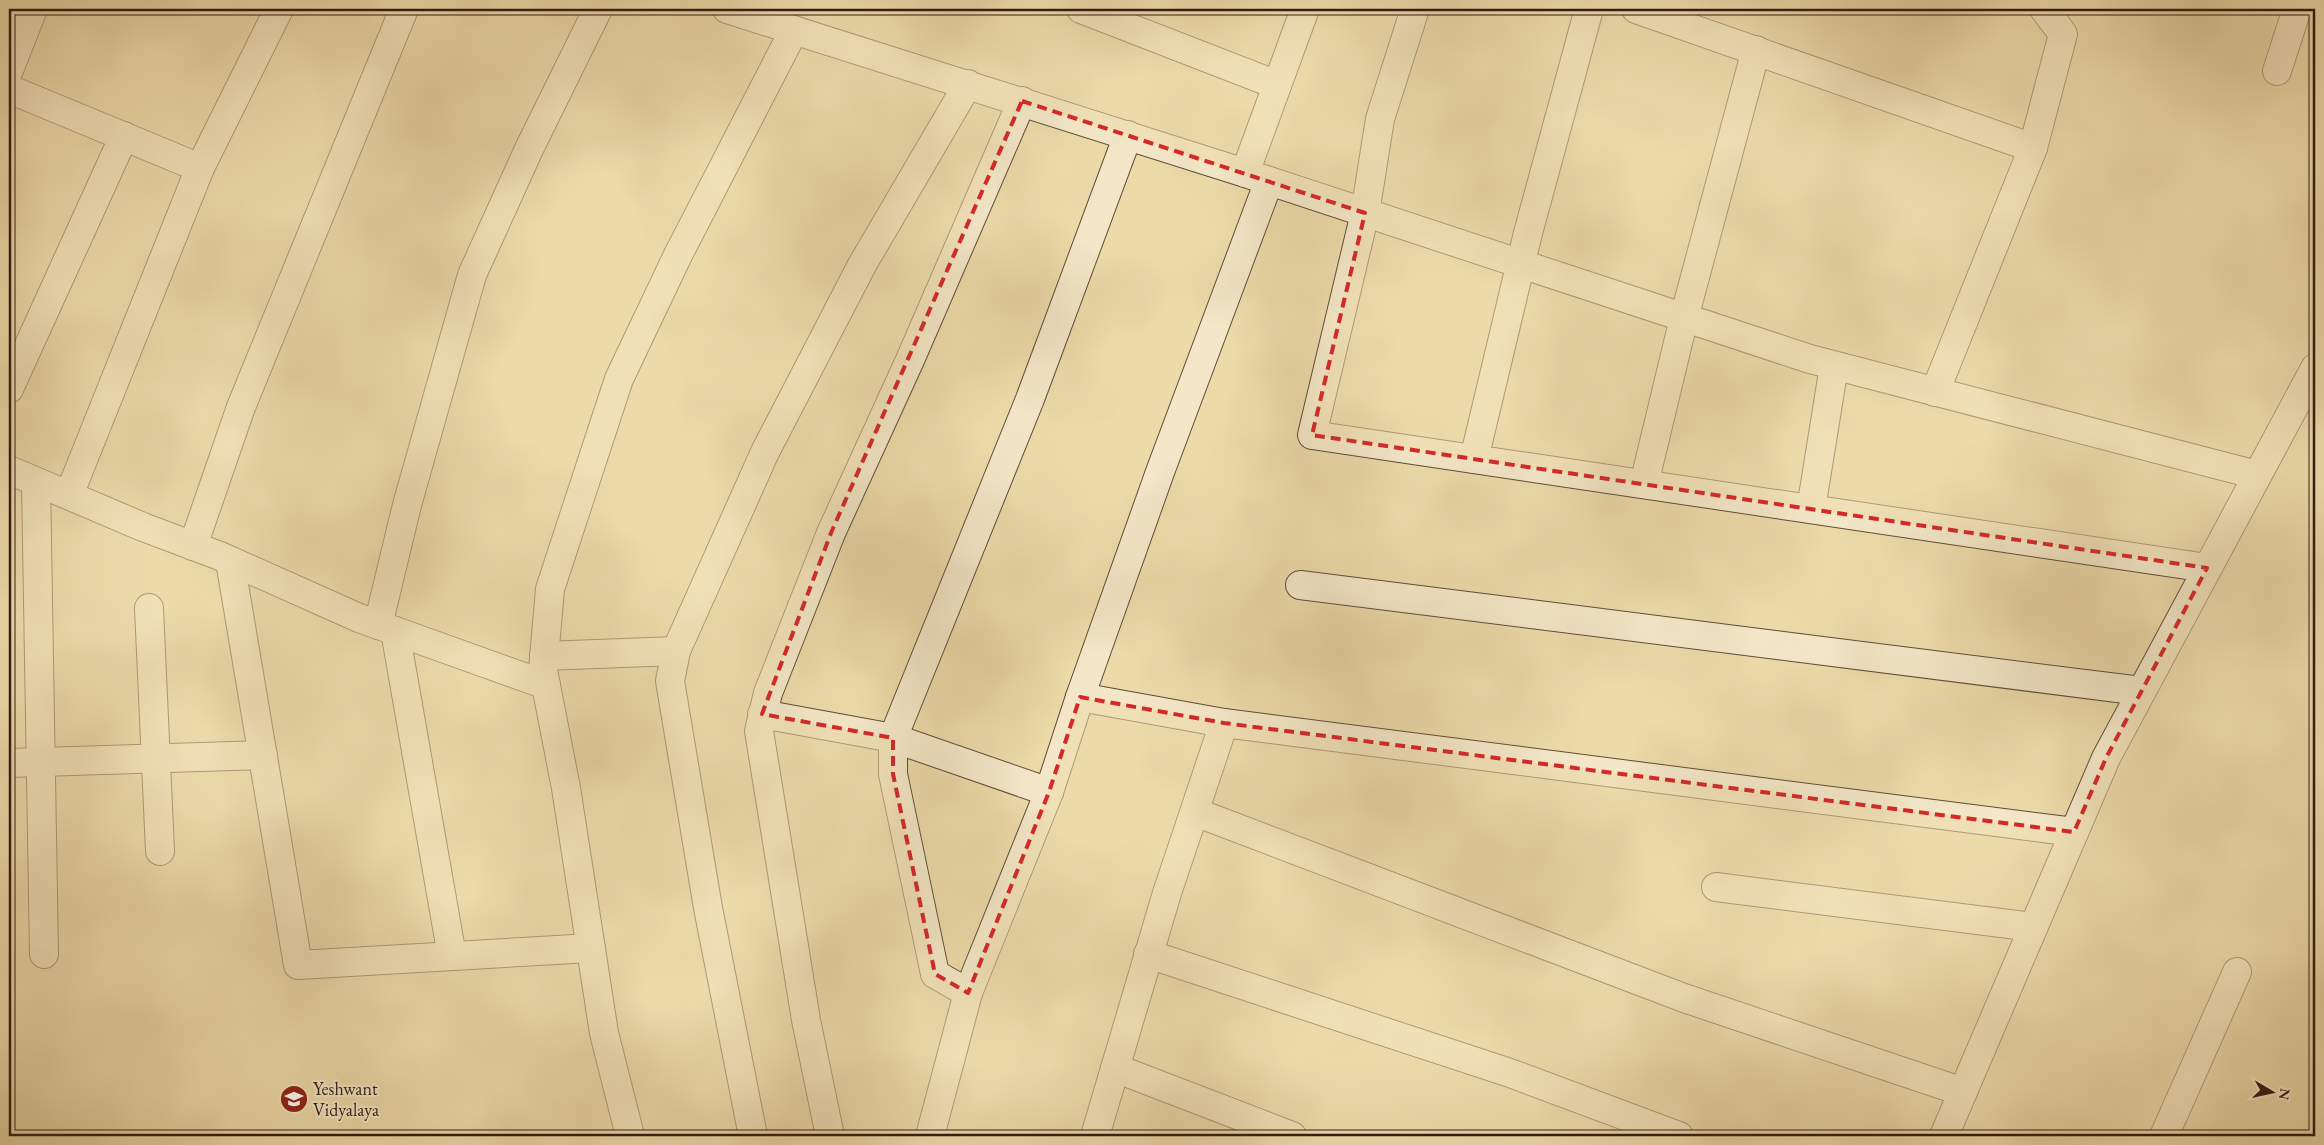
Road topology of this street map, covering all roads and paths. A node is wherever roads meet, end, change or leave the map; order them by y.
1 (33, 9) edge
2 (279, 9) edge
3 (404, 9) edge
4 (598, 9) edge
5 (727, 9) edge
6 (1081, 9) edge
7 (1305, 9) edge
8 (1415, 9) edge
9 (1589, 9) edge
10 (1636, 9) edge
11 (2044, 9) edge
12 (2297, 9) edge
13 (794, 30) junction
14 (1756, 50) junction
15 (9, 70) edge
16 (2277, 71) dead end
17 (968, 84) junction
18 (1277, 85) junction
19 (9, 89) edge
20 (1022, 101) junction
21 (1128, 135) junction
22 (124, 136) junction
23 (2033, 148) junction
24 (200, 168) junction
25 (1257, 177) junction
26 (1365, 213) junction
27 (1520, 264) junction
28 (1684, 318) junction
29 (1834, 366) junction
30 (2314, 373) edge
31 (9, 389) edge
32 (1935, 392) junction
33 (1474, 459) junction
34 (9, 470) edge
35 (2257, 475) junction
36 (36, 482) junction
37 (1644, 484) junction
38 (69, 495) junction
39 (1811, 509) junction
40 (193, 546) junction
41 (230, 561) junction
42 (2207, 568) junction
43 (1300, 585) dead end
44 (149, 608) dead end
45 (387, 628) junction
46 (676, 651) junction
47 (544, 656) junction
48 (546, 685) junction
49 (2141, 691) junction
50 (1080, 697) junction
51 (762, 714) junction
52 (1224, 723) junction
53 (893, 738) junction
54 (262, 755) junction
55 (156, 758) junction
56 (41, 762) junction
57 (9, 764) edge
58 (1049, 792) junction
59 (1194, 812) junction
60 (2074, 832) junction
61 (160, 851) dead end
62 (1716, 887) dead end
63 (2033, 927) junction
64 (591, 948) junction
65 (44, 954) dead end
66 (1148, 954) junction
67 (452, 956) junction
68 (2237, 972) dead end
69 (968, 993) junction
70 (1115, 1068) junction
71 (1963, 1092) junction
72 (630, 1136) edge
73 (753, 1136) edge
74 (830, 1136) edge
75 (930, 1136) edge
76 (1095, 1136) edge
77 (1292, 1136) edge
78 (1679, 1136) edge
79 (1944, 1136) edge
80 (2164, 1136) edge

1 - 15 street
2 - 24 street
3 - 40 street
4 - 45 street
5 - 13 street
6 - 18 street
7 - 18 street
8 - 26 street
9 - 27 street
10 - 14 street
11 - 23 street
12 - 16 street
13 - 17 street
13 - 47 street
14 - 23 street
14 - 28 street
17 - 20 street
17 - 46 street
18 - 25 street
19 - 22 street
20 - 21 street
20 - 51 street
21 - 25 street
21 - 53 street
22 - 24 street
22 - 31 street
23 - 32 street
24 - 38 street
25 - 26 street
25 - 50 street
26 - 27 street
26 - 33 street
27 - 28 street
27 - 33 street
28 - 29 street
28 - 37 street
29 - 32 street
29 - 39 street
30 - 35 street
32 - 35 street
33 - 37 street
34 - 36 street
35 - 42 street
36 - 38 street
36 - 56 street
37 - 39 street
38 - 40 street
39 - 42 street
40 - 41 street
41 - 45 street
41 - 54 street
42 - 49 street
43 - 49 street
44 - 55 street
45 - 48 street
45 - 67 street
46 - 47 street
46 - 73 street
47 - 48 street
48 - 64 street
49 - 60 street
50 - 52 street
50 - 58 street
51 - 53 street
51 - 74 street
52 - 59 street
52 - 60 street
53 - 58 street
53 - 69 street
54 - 55 street
54 - 67 street
55 - 56 street
55 - 61 street
56 - 57 street
56 - 65 street
58 - 69 street
59 - 66 street
59 - 71 street
60 - 63 street
62 - 63 street
63 - 71 street
64 - 67 street
64 - 72 street
66 - 70 street
66 - 78 street
68 - 80 street
69 - 75 street
70 - 76 street
70 - 77 street
71 - 79 street

